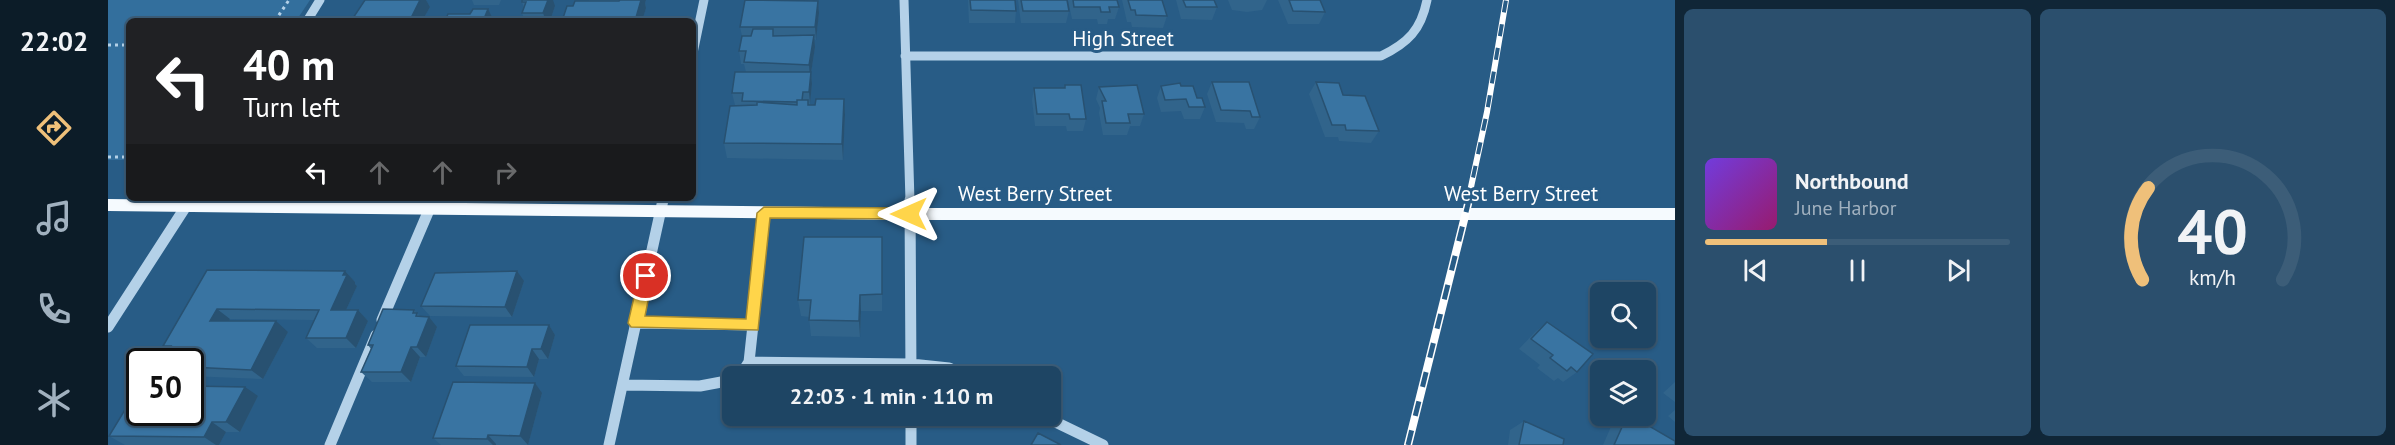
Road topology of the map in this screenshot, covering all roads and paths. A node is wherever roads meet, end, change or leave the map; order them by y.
1 (289, 0) edge
2 (320, 0) edge
3 (704, 0) edge
4 (904, 0) edge
5 (1427, 0) edge
6 (277, 18) edge
7 (309, 18) edge
8 (696, 39) edge
9 (108, 45) edge
10 (126, 45) edge
11 (905, 56) junction
12 (108, 157) edge
13 (126, 157) edge
14 (188, 203) edge
15 (108, 205) edge
16 (662, 205) edge
17 (429, 210) junction
18 (764, 213) junction
19 (909, 214) junction
20 (1675, 214) edge
21 (636, 323) junction
22 (753, 325) junction
23 (108, 327) edge
24 (748, 362) junction
25 (746, 366) edge
26 (830, 366) edge
27 (911, 366) edge
28 (722, 382) edge
29 (622, 385) junction
30 (1061, 424) edge
31 (911, 426) edge
32 (330, 445) edge
33 (609, 445) edge
34 (911, 445) edge
35 (1103, 445) edge

1 - 6 path
2 - 7 street
3 - 8 street
4 - 11 street
5 - 11 street, High Street
9 - 10 path
11 - 19 street
12 - 13 path
14 - 15 main road, West Berry Street
14 - 17 main road, West Berry Street
14 - 23 street
16 - 17 main road, West Berry Street
16 - 18 main road, West Berry Street
16 - 21 street
17 - 32 street
18 - 19 main road, West Berry Street
18 - 22 street
19 - 20 main road, West Berry Street
19 - 27 street
21 - 22 street
21 - 29 street
22 - 24 street
24 - 25 street
24 - 26 street
28 - 29 street
29 - 33 street
30 - 35 street
31 - 34 street

